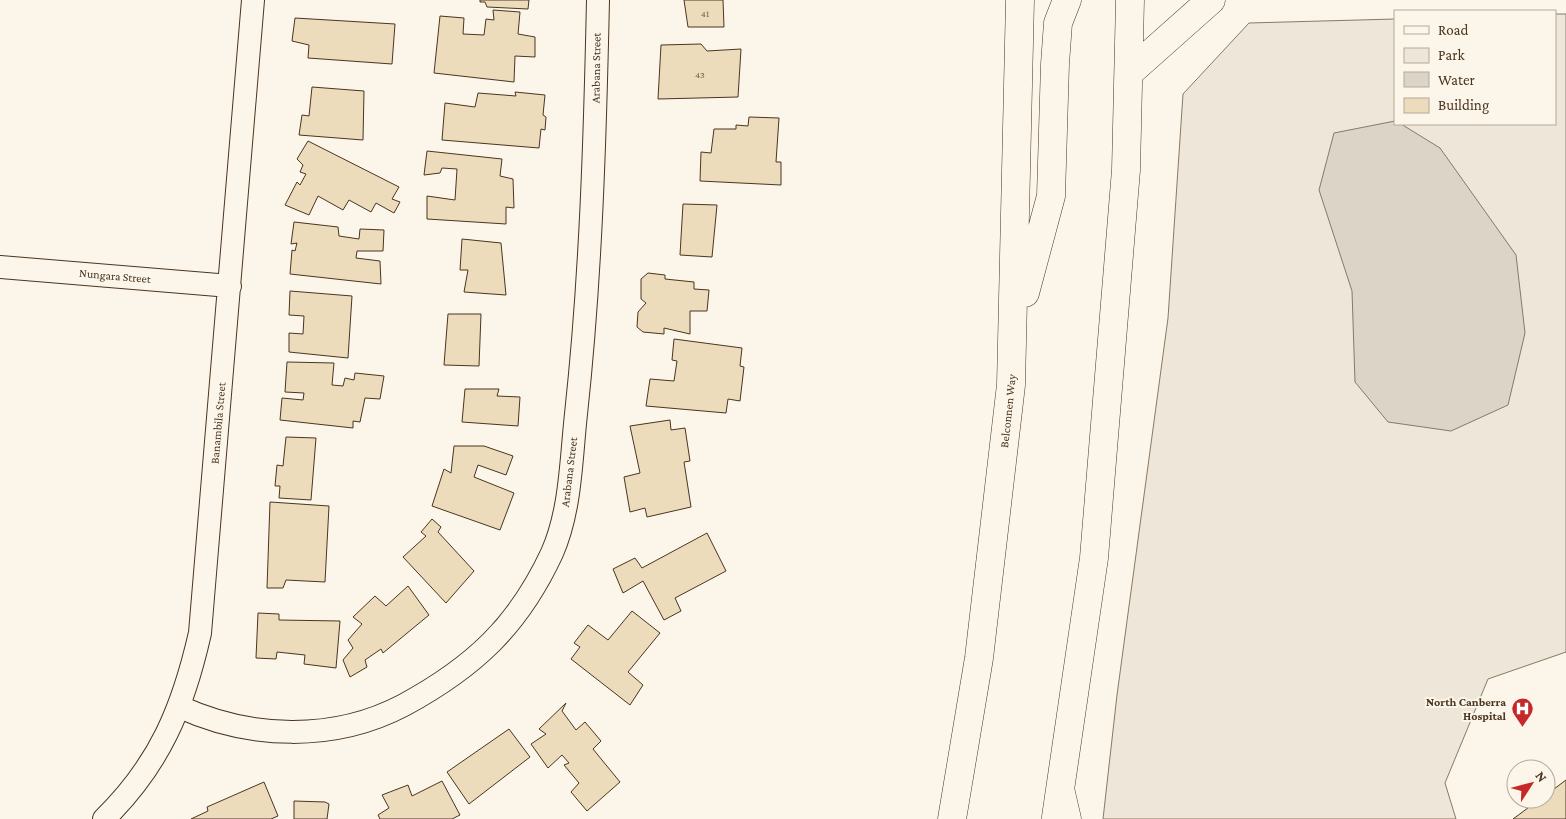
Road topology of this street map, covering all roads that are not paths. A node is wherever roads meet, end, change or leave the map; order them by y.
1 (253, 0) edge
2 (598, 0) edge
3 (1020, 0) edge
4 (1067, 0) edge
5 (1130, 0) edge
6 (1211, 0) edge
7 (1130, 72) junction
8 (0, 267) edge
9 (230, 286) junction
10 (1014, 333) junction
11 (180, 707) junction
12 (1061, 810) edge
13 (104, 819) edge
14 (952, 819) edge

1 - 9 street, Banambila Street
2 - 11 street, Arabana Street
3 - 10 main road, Belconnen Way
4 - 10 main road
5 - 7 main road
6 - 7 main road
7 - 12 main road
8 - 9 street, Nungara Street
9 - 11 street, Banambila Street
10 - 14 main road, Belconnen Way
11 - 13 street, Banambila Street

